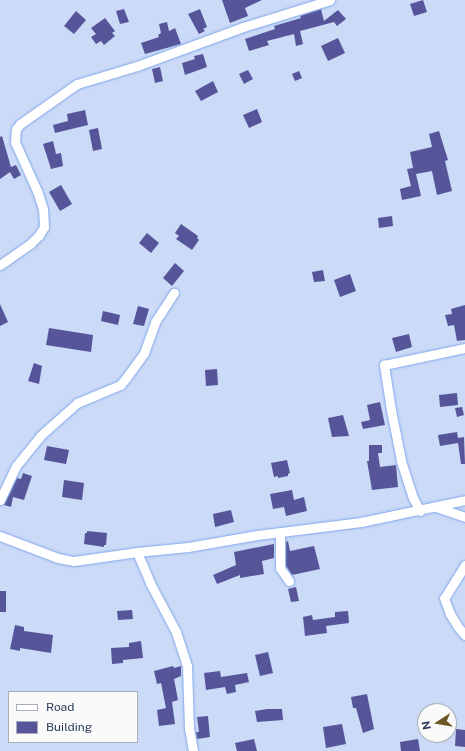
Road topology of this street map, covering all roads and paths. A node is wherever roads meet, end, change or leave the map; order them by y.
1 (330, 0) edge
2 (0, 265) edge
3 (174, 293) dead end
4 (465, 348) edge
5 (0, 500) edge
6 (465, 500) edge
7 (436, 507) junction
8 (420, 511) junction
9 (465, 517) edge
10 (280, 532) junction
11 (0, 536) edge
12 (137, 552) junction
13 (465, 565) edge
14 (289, 581) dead end
15 (465, 635) edge
16 (193, 751) edge

1 - 2 street
3 - 5 street
4 - 8 street
6 - 7 street
7 - 8 street
7 - 9 street
8 - 10 street
10 - 12 street
10 - 14 street
11 - 12 street
12 - 16 street
13 - 15 street

